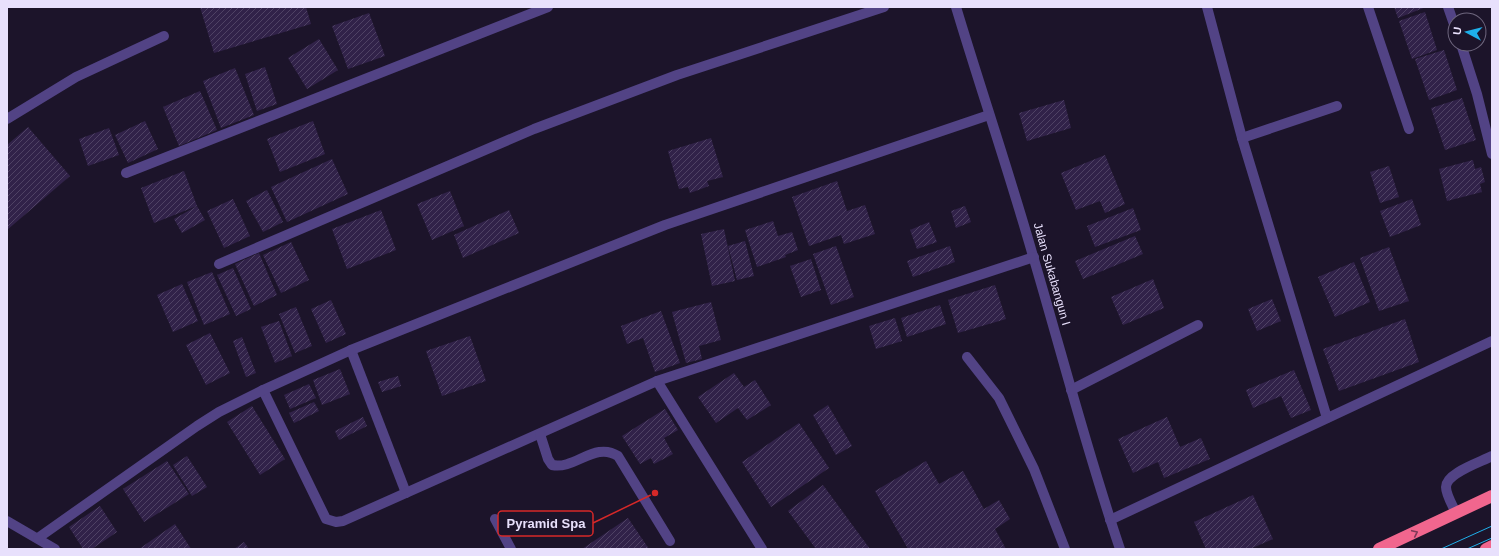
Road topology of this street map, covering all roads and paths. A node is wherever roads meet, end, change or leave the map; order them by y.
1 (548, 7) edge
2 (884, 7) edge
3 (956, 7) edge
4 (1206, 7) edge
5 (1368, 7) edge
6 (164, 36) dead end
7 (1464, 52) edge
8 (1337, 106) dead end
9 (989, 115) junction
10 (7, 119) edge
11 (1409, 128) dead end
12 (1242, 138) junction
13 (1492, 154) edge
14 (126, 173) dead end
15 (1034, 257) junction
16 (219, 264) dead end
17 (1198, 325) dead end
18 (1492, 341) edge
19 (352, 350) junction
20 (967, 357) dead end
21 (656, 381) junction
22 (263, 390) junction
23 (1071, 390) junction
24 (1327, 418) junction
25 (540, 434) junction
26 (1492, 456) edge
27 (406, 493) junction
28 (1492, 496) edge
29 (1456, 513) junction
30 (495, 519) dead end
31 (1110, 520) junction
32 (7, 521) edge
33 (38, 538) junction
34 (670, 541) dead end
35 (1492, 546) edge
36 (759, 548) edge
37 (55, 549) edge
38 (511, 549) edge
39 (1065, 549) edge
40 (1120, 549) edge
41 (1379, 549) edge
42 (1486, 549) edge

1 - 14 street
2 - 16 street
3 - 9 street, Jalan Sukabangun I
4 - 12 street
5 - 11 street
6 - 10 street
7 - 13 street
8 - 12 street
9 - 15 street, Jalan Sukabangun I
9 - 19 street
12 - 24 street
15 - 21 street
15 - 23 street, Jalan Sukabangun I
17 - 23 street
18 - 24 street
19 - 22 street
19 - 27 street
20 - 39 street
21 - 25 street
21 - 36 street
22 - 27 street
22 - 33 street
23 - 31 street, Jalan Sukabangun I
24 - 31 street
25 - 27 street
25 - 34 street
26 - 29 street
28 - 29 highway
41 -> 29 highway
30 - 38 street
31 - 40 street, Jalan Sukabangun I
32 - 33 street
33 - 37 street
35 - 42 highway

